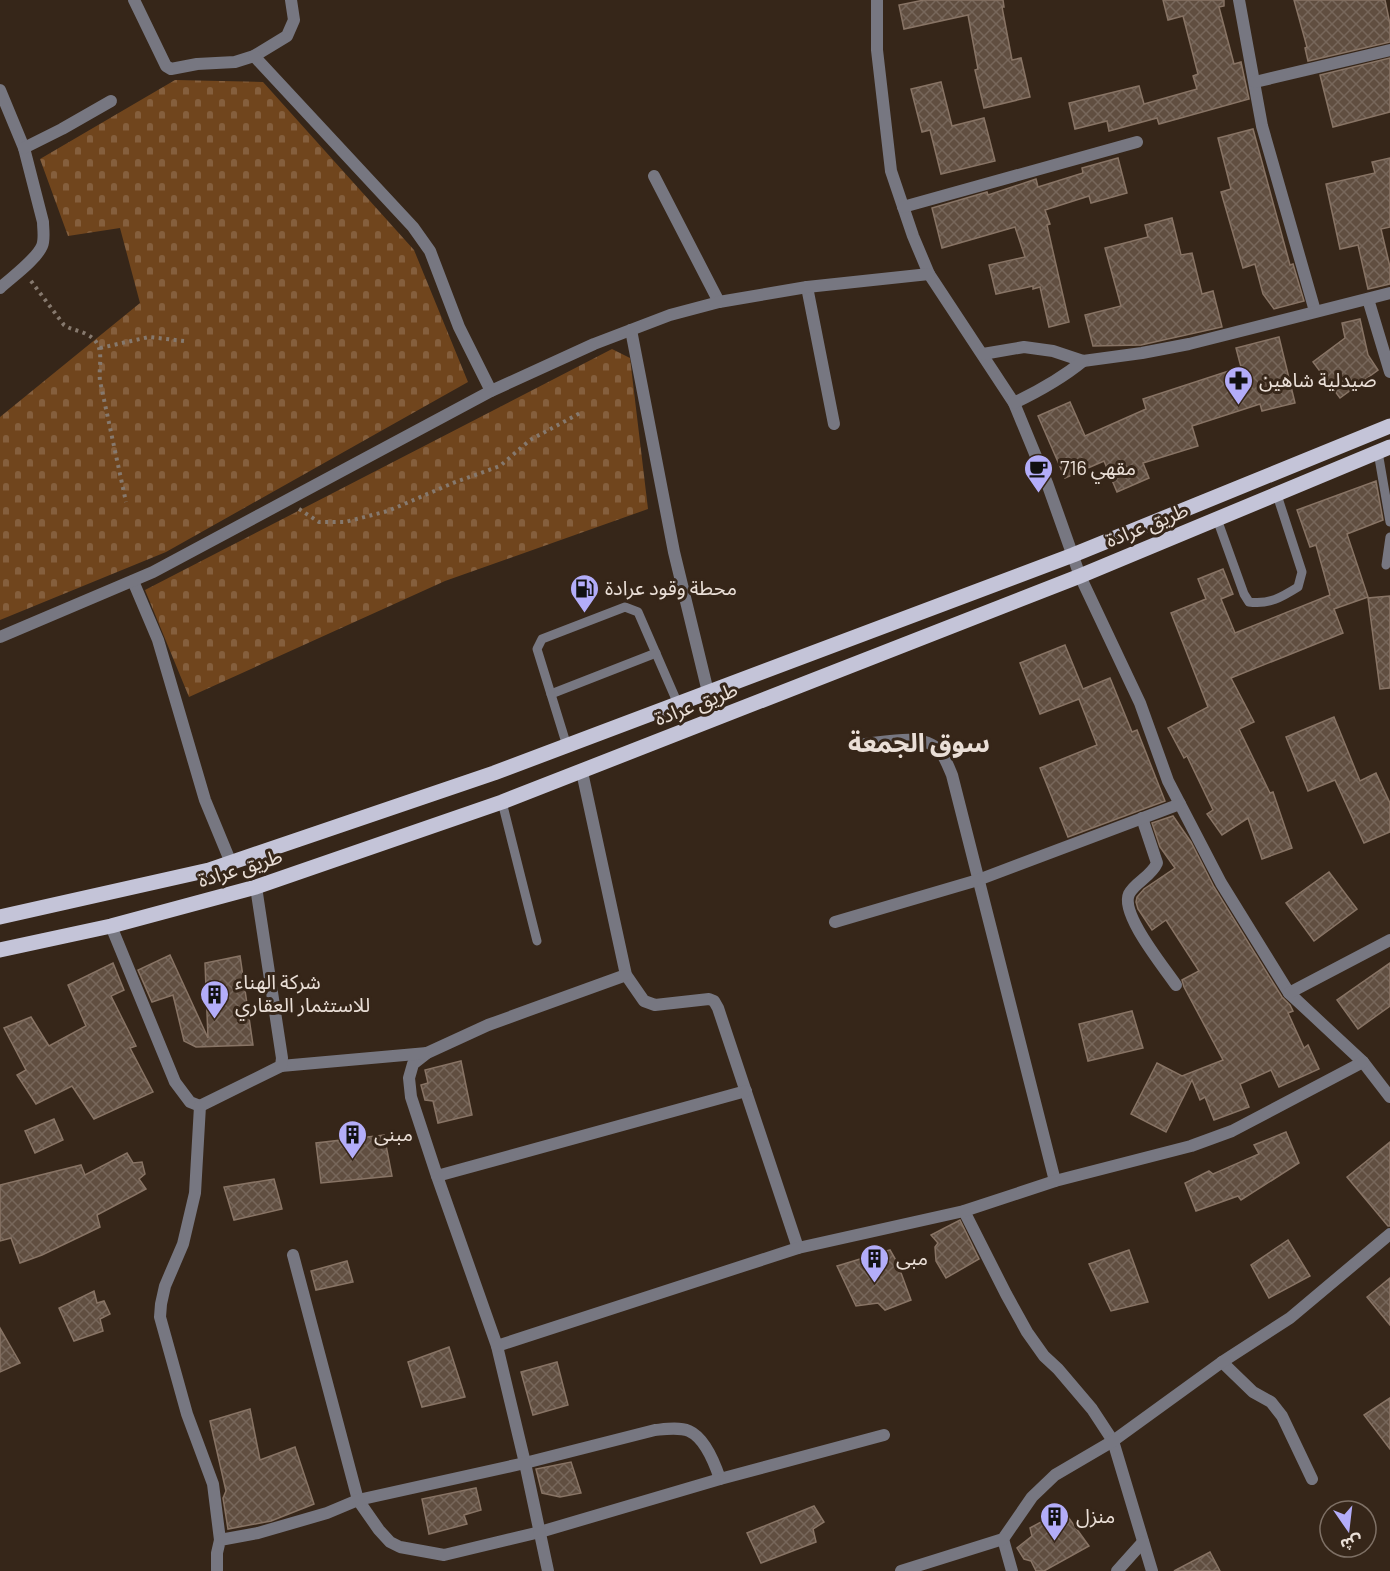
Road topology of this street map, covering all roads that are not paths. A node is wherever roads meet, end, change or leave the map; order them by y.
1 (134, 0) edge
2 (291, 0) edge
3 (877, 0) edge
4 (1239, 0) edge
5 (1390, 50) edge
6 (254, 56) junction
7 (1255, 82) junction
8 (0, 90) edge
9 (111, 101) dead end
10 (5, 116) edge
11 (1137, 141) dead end
12 (24, 148) junction
13 (654, 176) dead end
14 (903, 207) junction
15 (929, 274) junction
16 (807, 286) junction
17 (0, 288) edge
18 (1390, 293) edge
19 (1368, 299) junction
20 (719, 302) junction
21 (1315, 311) junction
22 (631, 330) junction
23 (983, 354) junction
24 (1083, 361) junction
25 (1390, 372) edge
26 (491, 391) junction
27 (1014, 403) junction
28 (834, 424) dead end
29 (1390, 426) edge
30 (1384, 450) edge
31 (1277, 495) junction
32 (1217, 519) junction
33 (1390, 522) edge
34 (1390, 537) edge
35 (1073, 555) junction
36 (1386, 565) dead end
37 (1080, 576) junction
38 (133, 581) junction
39 (0, 637) edge
40 (656, 652) junction
41 (708, 692) junction
42 (551, 694) junction
43 (678, 704) junction
44 (865, 744) dead end
45 (567, 746) junction
46 (582, 772) junction
47 (502, 802) junction
48 (1180, 804) junction
49 (1142, 819) junction
50 (231, 862) junction
51 (978, 880) junction
52 (256, 886) junction
53 (0, 917) edge
54 (835, 922) dead end
55 (111, 926) junction
56 (1390, 940) edge
57 (537, 941) dead end
58 (0, 950) edge
59 (626, 975) junction
60 (1176, 985) dead end
61 (1289, 993) junction
62 (427, 1053) junction
63 (1362, 1062) junction
64 (281, 1066) junction
65 (746, 1091) junction
66 (1390, 1096) edge
67 (200, 1106) junction
68 (437, 1176) junction
69 (1055, 1180) junction
70 (964, 1211) junction
71 (1390, 1234) edge
72 (798, 1248) junction
73 (293, 1256) dead end
74 (497, 1346) junction
75 (1222, 1362) junction
76 (884, 1435) dead end
77 (1113, 1441) junction
78 (525, 1463) junction
79 (720, 1479) junction
80 (1312, 1479) dead end
81 (358, 1500) junction
82 (540, 1532) junction
83 (1003, 1539) junction
84 (220, 1540) junction
85 (1143, 1542) junction
86 (217, 1571) edge
87 (548, 1571) edge
88 (901, 1571) edge
89 (1012, 1571) edge
90 (1117, 1571) edge
91 (1152, 1571) edge

1 - 6 street
2 - 6 street
3 - 14 street
4 - 7 street
5 - 7 street
6 - 26 street
7 - 21 street
8 - 10 street
9 - 12 street
10 - 12 street
11 - 14 street
12 - 17 street
13 - 20 street
14 - 15 street
15 - 16 street
15 - 23 street
16 - 20 street
16 - 28 street
18 - 19 street
19 - 21 street
19 - 25 street
20 - 22 street
21 - 24 street
22 - 26 street
22 - 41 street
23 - 24 street
23 - 27 street
24 - 27 street
26 - 38 street
27 - 35 street
29 - 35 main road, طريق عرادة
30 - 31 main road, طريق عرادة
30 - 33 lane
31 - 32 main road, طريق عرادة
31 - 32 lane
32 - 37 main road, طريق عرادة
34 - 36 lane
35 - 37 street
35 - 41 main road, طريق عرادة
37 - 46 main road, طريق عرادة
37 - 48 street
38 - 39 street
38 - 50 street
40 - 42 lane
40 - 42 lane
40 - 43 lane
41 - 43 main road, طريق عرادة
42 - 45 lane
43 - 45 main road, طريق عرادة
44 - 51 street
45 - 50 main road, طريق عرادة
46 - 47 main road, طريق عرادة
46 - 59 street
47 - 52 main road, طريق عرادة
47 - 57 lane
48 - 49 street
48 - 61 street
49 - 51 street
49 - 60 street
50 - 53 main road, طريق عرادة
51 - 54 street
51 - 69 street
52 - 55 main road, طريق عرادة
52 - 64 street
55 - 58 main road, طريق عرادة
55 - 67 street
56 - 61 street
59 - 62 street
59 - 65 street
61 - 63 street
62 - 64 street
62 - 68 street
63 - 66 street
63 - 69 street
64 - 67 street
65 - 68 street
65 - 72 street
67 - 84 street
68 - 74 street
69 - 70 street
70 - 72 street
70 - 77 street
71 - 75 street
72 - 74 street
73 - 81 street
74 - 78 street
75 - 77 street
75 - 80 street
76 - 79 street
77 - 83 street
77 - 85 street
78 - 79 street
78 - 81 street
78 - 82 street
79 - 82 street
81 - 82 street
81 - 84 street
82 - 87 street
83 - 88 street
83 - 89 street
84 - 86 street
85 - 90 street
85 - 91 street

